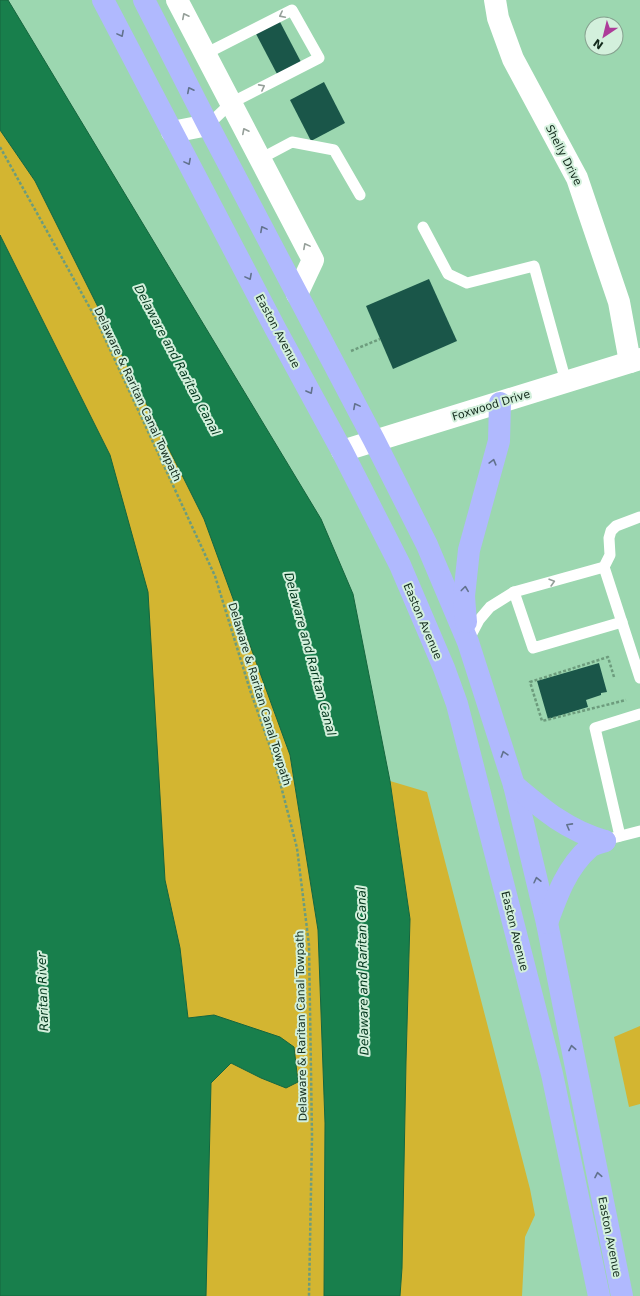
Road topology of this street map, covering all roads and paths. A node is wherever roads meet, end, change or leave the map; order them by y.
1 (103, 0) edge
2 (144, 0) edge
3 (177, 0) edge
4 (495, 0) edge
5 (205, 54) junction
6 (231, 103) junction
7 (208, 125) junction
8 (172, 132) junction
9 (0, 147) edge
10 (260, 159) junction
11 (360, 195) dead end
12 (423, 227) dead end
13 (298, 294) junction
14 (380, 339) dead end
15 (349, 352) dead end
16 (635, 361) edge
17 (566, 382) junction
18 (500, 403) junction
19 (374, 440) junction
20 (342, 451) junction
21 (640, 517) edge
22 (604, 567) junction
23 (514, 592) junction
24 (622, 622) junction
25 (468, 642) junction
26 (614, 677) dead end
27 (640, 678) edge
28 (626, 700) dead end
29 (640, 714) edge
30 (514, 785) junction
31 (640, 831) edge
32 (612, 839) junction
33 (547, 923) junction
34 (310, 1296) edge
35 (598, 1296) edge
36 (622, 1296) edge

1 -> 8 main road, Easton Avenue
7 -> 2 main road, Easton Avenue
5 -> 3 street
4 - 16 street, Shelly Drive
5 - 6 street
6 -> 5 lane
6 - 7 lane
10 -> 6 street
7 - 8 street
13 -> 7 main road, Easton Avenue
8 -> 20 main road, Easton Avenue
9 - 34 path, Delaware & Raritan Canal Towpath
10 - 11 lane
13 -> 10 street
12 - 17 lane
19 -> 13 main road, Easton Avenue
14 - 15 path
16 - 17 street, Foxwood Drive
17 - 18 street, Foxwood Drive
18 - 19 street, Foxwood Drive
25 -> 18 main road
19 - 20 street, Foxwood Drive
19 - 25 main road, Easton Avenue
20 - 35 main road, Easton Avenue
21 - 22 lane
23 -> 22 lane
22 - 24 lane
23 - 24 lane
23 - 25 lane
24 - 27 lane
30 -> 25 main road, Easton Avenue
26 - 28 path
29 - 32 lane
32 -> 30 main road
33 -> 30 main road, Easton Avenue
31 - 32 lane
32 - 33 main road
36 -> 33 main road, Easton Avenue

